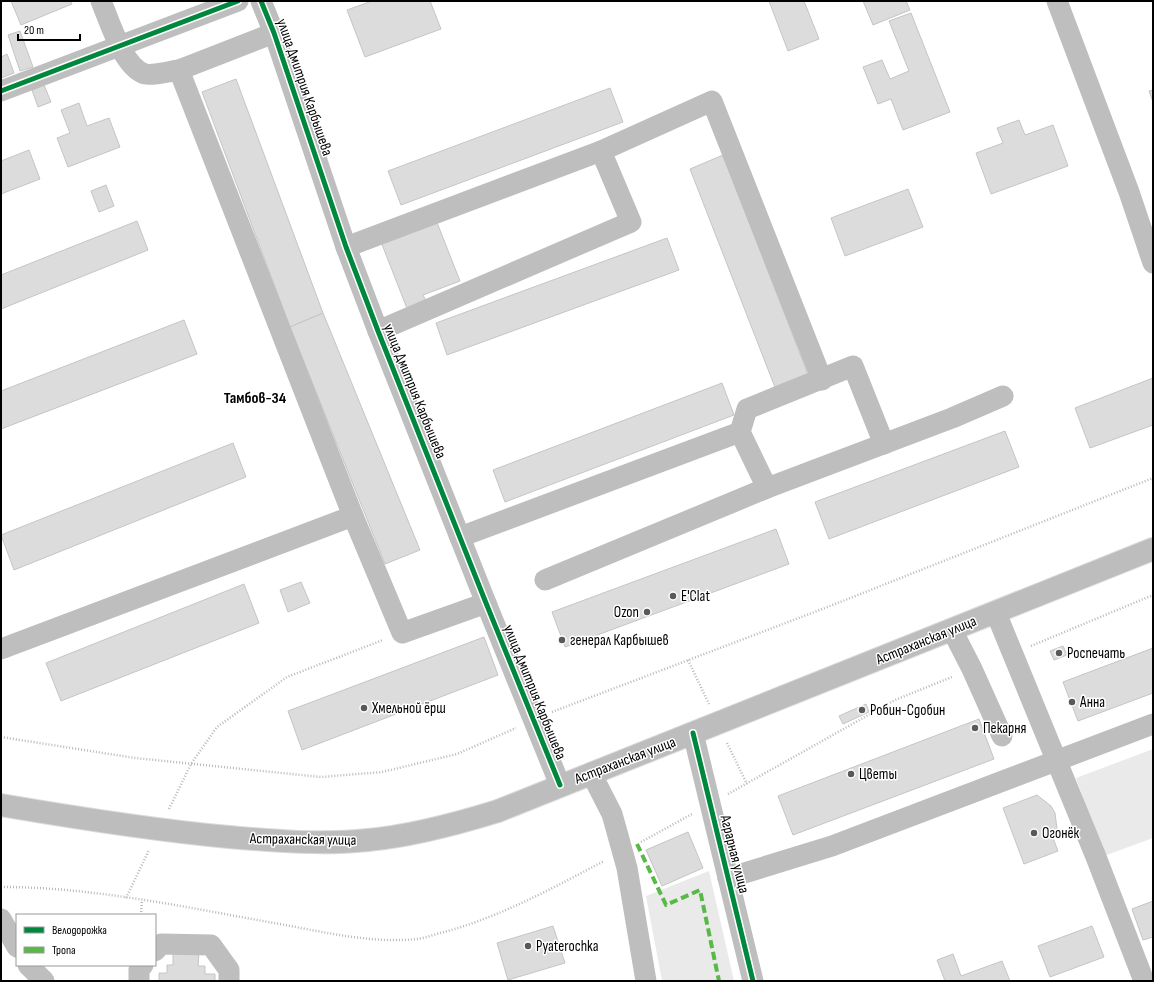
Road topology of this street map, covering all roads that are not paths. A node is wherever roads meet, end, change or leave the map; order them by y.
1 (101, 1) edge
2 (238, 1) edge
3 (261, 1) edge
4 (1057, 1) edge
5 (274, 33) junction
6 (120, 46) junction
7 (179, 70) junction
8 (1, 91) edge
9 (601, 151) junction
10 (346, 246) junction
11 (1153, 263) edge
12 (378, 331) junction
13 (822, 380) junction
14 (1003, 396) dead end
15 (740, 432) junction
16 (884, 444) junction
17 (766, 488) junction
18 (353, 516) junction
19 (460, 537) junction
20 (1153, 550) edge
21 (545, 580) dead end
22 (486, 603) junction
23 (996, 613) junction
24 (952, 630) junction
25 (1, 650) edge
26 (1153, 724) edge
27 (693, 733) junction
28 (1002, 736) dead end
29 (1056, 762) junction
30 (591, 773) junction
31 (560, 786) junction
32 (1, 805) edge
33 (728, 878) junction
34 (1, 919) edge
35 (16, 945) edge
36 (156, 950) edge
37 (29, 966) edge
38 (142, 966) edge
39 (44, 981) edge
40 (139, 981) edge
41 (229, 981) edge
42 (646, 981) edge
43 (753, 981) edge
44 (1144, 981) edge

1 - 6 street
2 - 6 street
3 - 5 street, улица Дмитрия Карбышева
4 - 11 street
5 - 7 street
5 - 10 street, улица Дмитрия Карбышева
6 - 7 street
6 - 8 street
7 - 18 street
9 - 10 street
9 - 12 street
9 - 13 street
10 - 12 street, улица Дмитрия Карбышева
12 - 19 street, улица Дмитрия Карбышева
13 - 15 street
13 - 16 street
14 - 16 street
15 - 17 street
15 - 19 street
16 - 17 street
17 - 21 street
18 - 22 street
18 - 25 street
19 - 22 street, улица Дмитрия Карбышева
20 - 23 main road, Астраханская улица
22 - 31 street, улица Дмитрия Карбышева
23 - 24 main road, Астраханская улица
23 - 29 street
24 - 27 main road, Астраханская улица
24 - 28 street
26 - 29 street
27 - 30 main road, Астраханская улица
27 - 33 street, Аграрная улица
29 - 33 street
29 - 44 street
30 - 31 main road, Астраханская улица
30 - 42 street
31 - 32 main road, Астраханская улица
33 - 43 street, Аграрная улица
34 - 35 street
36 - 41 street
37 - 39 street
38 - 40 street

